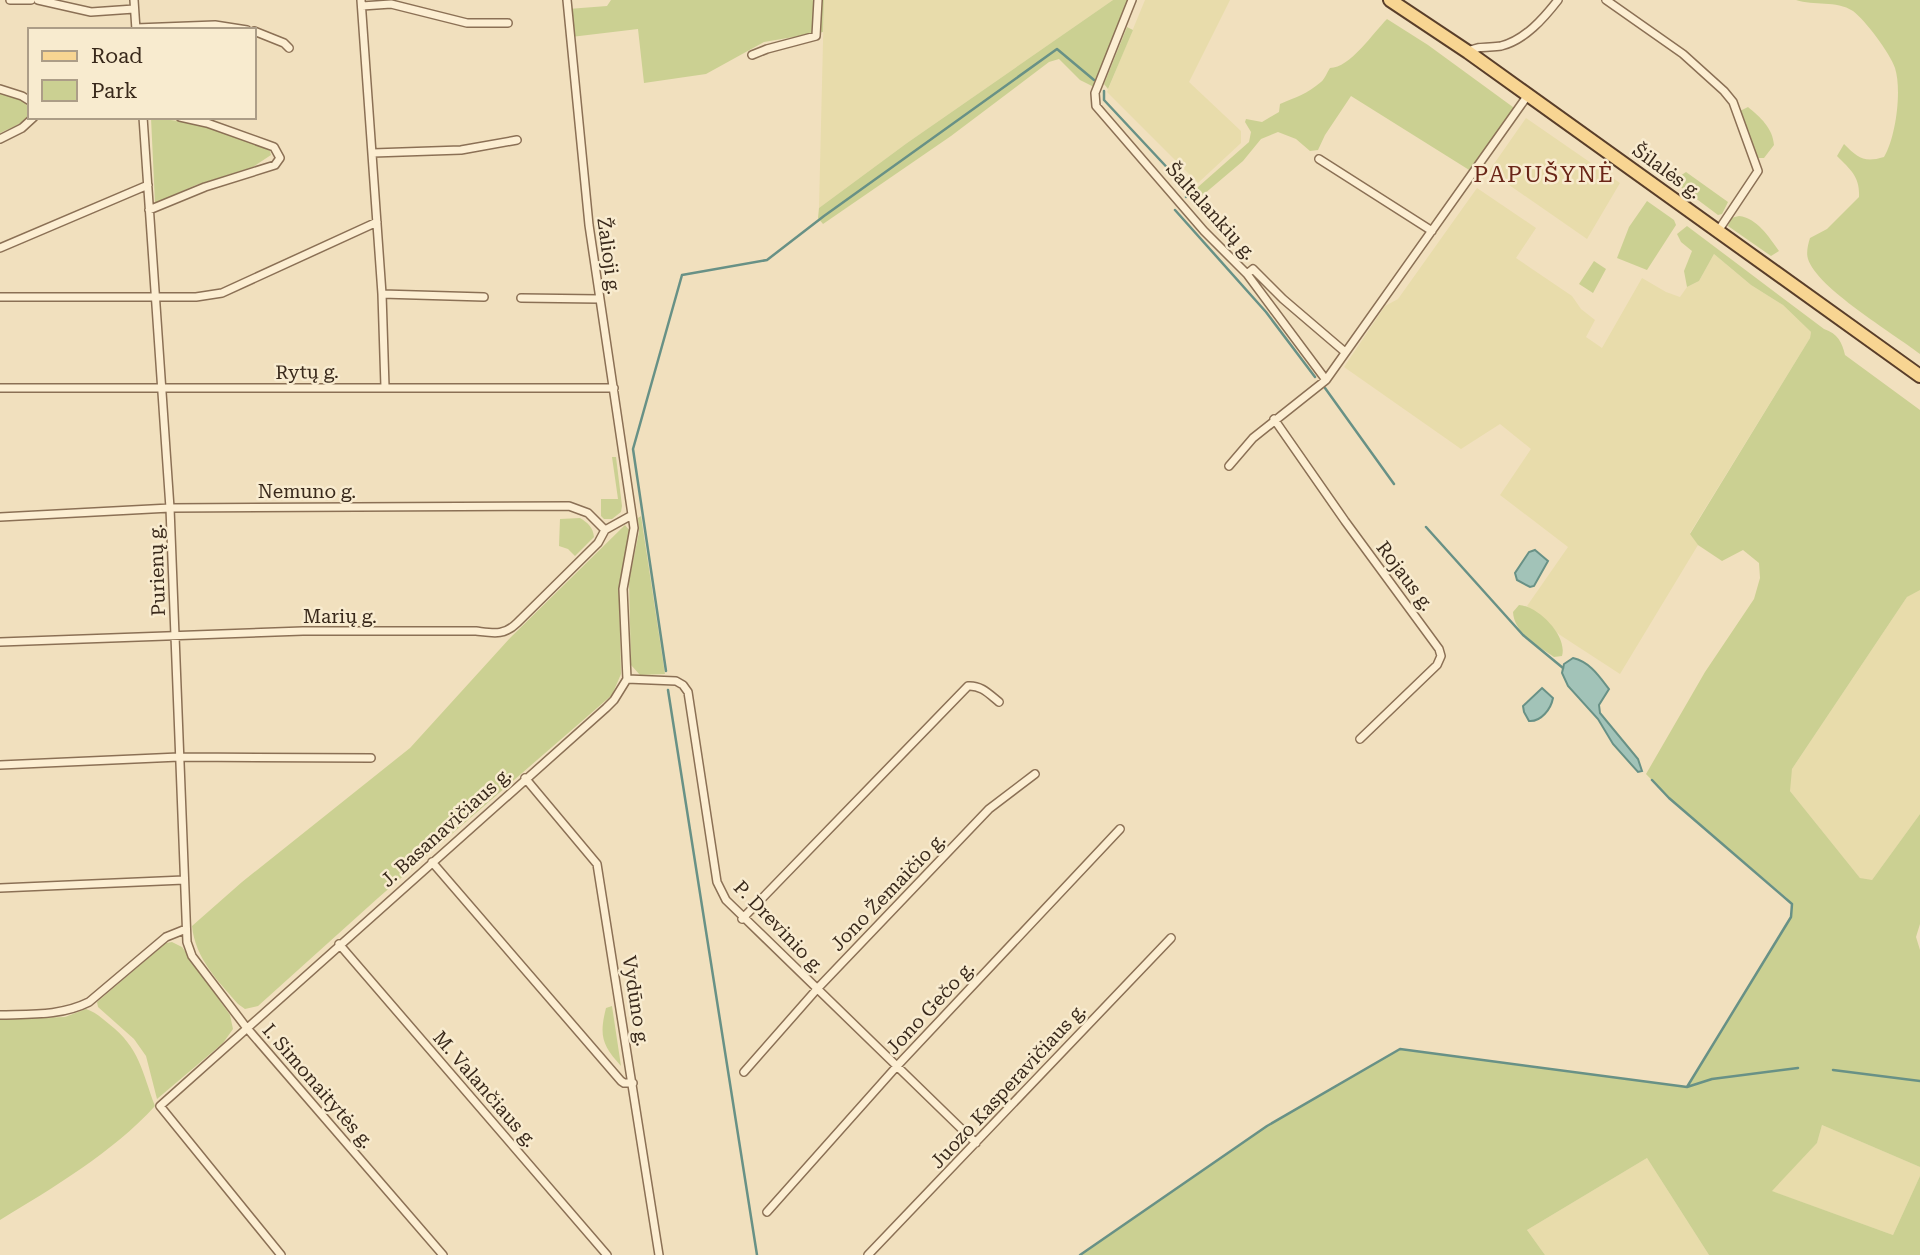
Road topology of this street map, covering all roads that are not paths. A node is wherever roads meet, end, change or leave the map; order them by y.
1 (10, 0) edge
2 (31, 0) edge
3 (38, 0) edge
4 (134, 0) edge
5 (567, 0) edge
6 (818, 0) edge
7 (1132, 0) edge
8 (1390, 0) edge
9 (1558, 0) edge
10 (1606, 0) edge
11 (361, 3) edge
12 (134, 9) junction
13 (508, 23) dead end
14 (136, 28) edge
15 (156, 28) edge
16 (234, 28) edge
17 (256, 32) edge
18 (289, 48) dead end
19 (1468, 52) junction
20 (752, 55) dead end
21 (0, 89) edge
22 (1528, 95) junction
23 (28, 100) edge
24 (32, 119) edge
25 (143, 119) edge
26 (189, 119) edge
27 (0, 139) edge
28 (517, 140) dead end
29 (373, 153) junction
30 (1319, 159) dead end
31 (148, 185) junction
32 (149, 210) junction
33 (377, 222) junction
34 (1432, 231) junction
35 (1718, 231) junction
36 (0, 248) edge
37 (1247, 274) junction
38 (382, 294) junction
39 (0, 297) edge
40 (155, 297) junction
41 (484, 297) dead end
42 (521, 298) dead end
43 (599, 299) junction
44 (1345, 352) junction
45 (1920, 376) edge
46 (1326, 380) junction
47 (385, 387) junction
48 (0, 388) edge
49 (614, 388) junction
50 (163, 389) junction
51 (1274, 419) junction
52 (1229, 466) dead end
53 (170, 508) junction
54 (632, 515) junction
55 (0, 517) edge
56 (605, 530) junction
57 (174, 635) junction
58 (0, 642) edge
59 (628, 679) junction
60 (999, 702) dead end
61 (1360, 740) dead end
62 (179, 757) junction
63 (371, 758) dead end
64 (0, 765) edge
65 (1035, 774) dead end
66 (525, 778) junction
67 (1120, 829) dead end
68 (432, 862) junction
69 (184, 880) junction
70 (0, 888) edge
71 (743, 919) junction
72 (186, 929) junction
73 (1171, 938) dead end
74 (339, 944) junction
75 (817, 989) junction
76 (0, 1015) edge
77 (246, 1027) junction
78 (897, 1066) junction
79 (744, 1072) dead end
80 (633, 1083) junction
81 (976, 1143) junction
82 (766, 1212) dead end
83 (281, 1255) edge
84 (443, 1255) edge
85 (607, 1255) edge
86 (659, 1255) edge
87 (868, 1255) edge

1 - 2 street
3 - 12 street
4 - 12 street
5 - 43 street, Žalioji g.
6 - 20 street
7 - 37 street, Šaltalankių g.
8 - 19 main road, Šilalės g.
9 - 19 street
10 - 35 street
11 - 13 street
11 - 29 street
12 - 14 street
15 - 16 street
17 - 18 street
19 - 22 main road, Šilalės g.
21 - 23 street
22 - 34 street
22 - 35 main road, Šilalės g.
24 - 27 street
25 - 31 street, Purienų g.
26 - 32 street
28 - 29 street
29 - 33 street
30 - 34 street
31 - 32 street, Purienų g.
31 - 36 street
32 - 40 street, Purienų g.
33 - 38 street
33 - 40 street
34 - 44 street
35 - 45 main road, Šilalės g.
37 - 44 street
37 - 46 street, Šaltalankių g.
38 - 41 street
38 - 47 street
39 - 40 street
40 - 50 street, Purienų g.
42 - 43 street
43 - 49 street, Žalioji g.
44 - 46 street
46 - 51 street
47 - 49 street, Rytų g.
47 - 50 street, Rytų g.
48 - 50 street, Rytų g.
49 - 54 street, Žalioji g.
50 - 53 street, Purienų g.
51 - 52 street
51 - 61 street, Rojaus g.
53 - 55 street, Nemuno g.
53 - 56 street, Nemuno g.
53 - 57 street, Purienų g.
54 - 56 street, Marių g.
54 - 59 street
56 - 57 street, Marių g.
57 - 58 street, Marių g.
57 - 62 street, Purienų g.
59 - 66 street, J. Basanavičiaus g.
59 - 71 street, P. Drevinio g.
60 - 71 street
62 - 63 street
62 - 64 street
62 - 69 street, Purienų g.
65 - 75 street, Jono Žemaičio g.
66 - 68 street, J. Basanavičiaus g.
66 - 80 street, Vydūno g.
67 - 78 street, Jono Gečo g.
68 - 74 street, J. Basanavičiaus g.
68 - 80 street
69 - 70 street
69 - 72 street, Purienų g.
71 - 75 street, P. Drevinio g.
72 - 76 street
72 - 77 street, I. Simonaitytės g.
73 - 81 street, Juozo Kasperavičiaus g.
74 - 77 street, J. Basanavičiaus g.
74 - 85 street, M. Valančiaus g.
75 - 78 street, P. Drevinio g.
75 - 79 street, Jono Žemaičio g.
77 - 83 street, J. Basanavičiaus g.
77 - 84 street, I. Simonaitytės g.
78 - 81 street, P. Drevinio g.
78 - 82 street, Jono Gečo g.
80 - 86 street, Vydūno g.
81 - 87 street, Juozo Kasperavičiaus g.

